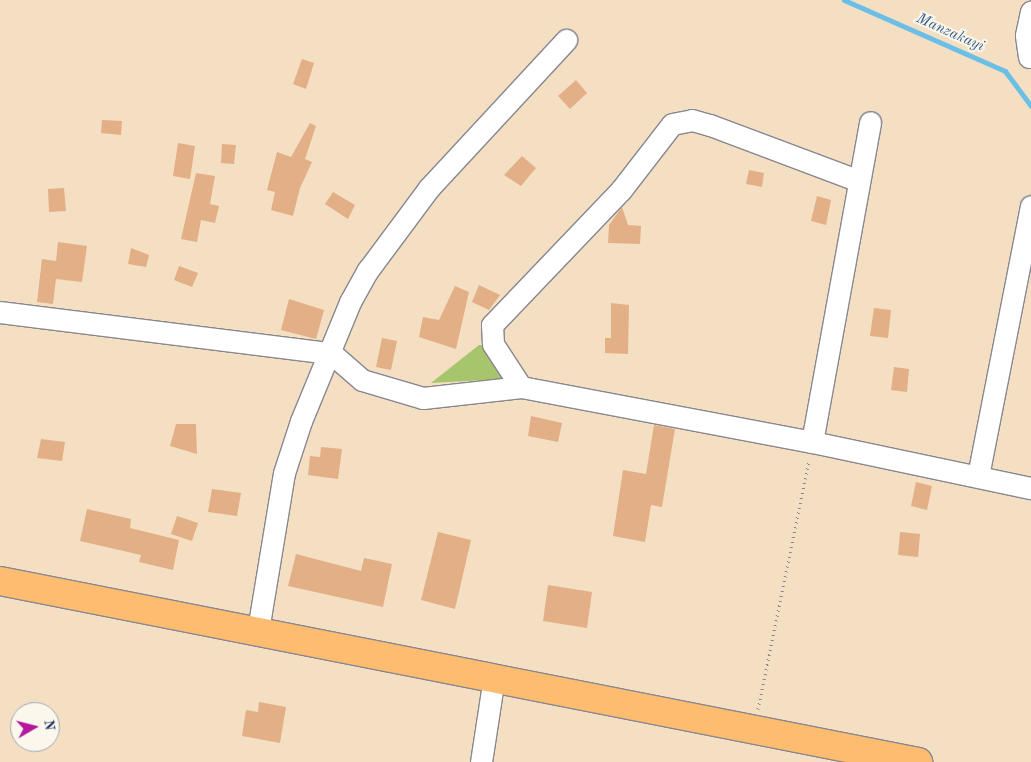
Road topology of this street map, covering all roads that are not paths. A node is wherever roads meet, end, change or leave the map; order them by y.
1 (1031, 12) edge
2 (566, 40) dead end
3 (1029, 57) dead end
4 (870, 122) dead end
5 (859, 181) junction
6 (1031, 206) edge
7 (0, 312) edge
8 (330, 353) junction
9 (521, 387) junction
10 (812, 442) junction
11 (978, 476) junction
12 (1031, 488) edge
13 (0, 581) edge
14 (258, 630) junction
15 (494, 676) junction
16 (847, 755) edge
17 (481, 762) edge
18 (918, 762) edge

1 - 3 street
2 - 8 street
4 - 5 street
5 - 9 street
5 - 10 street
6 - 11 street
7 - 8 street
8 - 9 street
8 - 14 street
9 - 10 street
10 - 11 street
11 - 12 street
13 - 14 main road
14 - 15 main road
15 - 16 main road
15 - 17 street
16 - 18 main road

